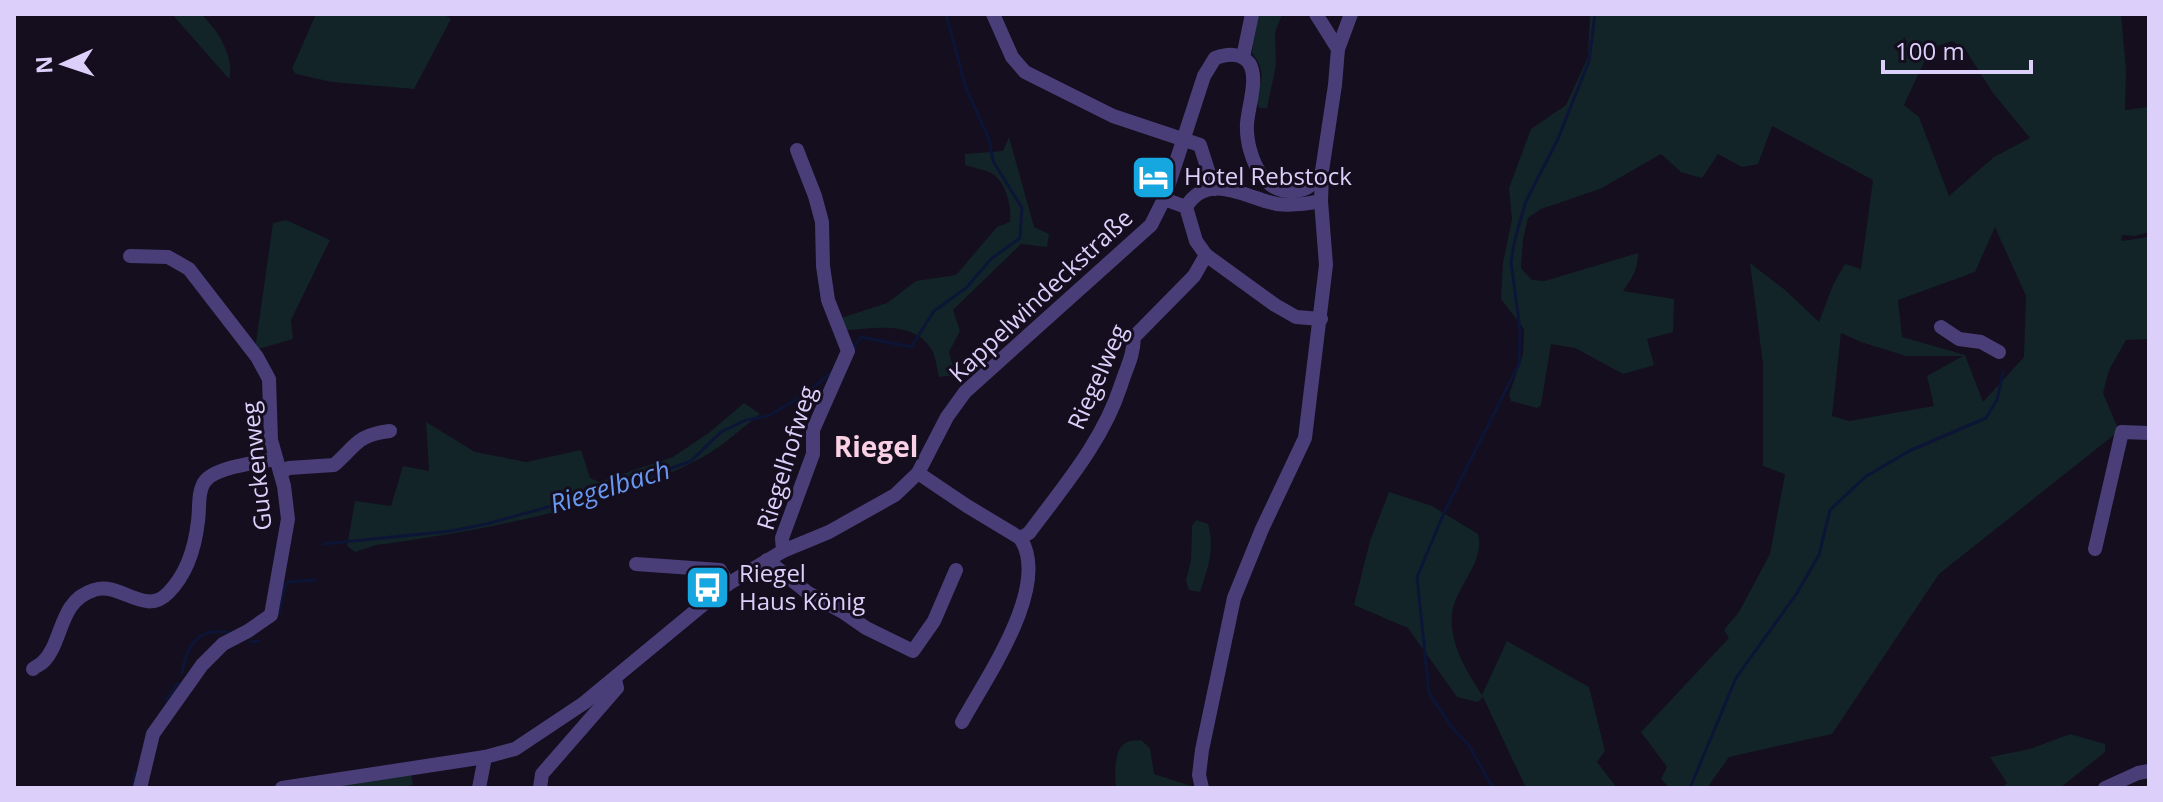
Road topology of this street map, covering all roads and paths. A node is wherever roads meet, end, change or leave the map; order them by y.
1 (993, 14) edge
2 (1252, 14) edge
3 (1316, 14) edge
4 (1351, 14) edge
5 (1338, 49) junction
6 (1243, 57) junction
7 (1184, 139) junction
8 (797, 150) dead end
9 (1322, 171) junction
10 (1214, 189) junction
11 (1164, 199) junction
12 (1321, 201) junction
13 (1186, 207) junction
14 (1206, 255) junction
15 (130, 256) dead end
16 (1321, 319) junction
17 (1941, 327) dead end
18 (1999, 352) dead end
19 (390, 431) dead end
20 (2149, 433) edge
21 (278, 466) junction
22 (918, 473) junction
23 (1020, 538) junction
24 (2095, 549) dead end
25 (783, 551) junction
26 (767, 560) junction
27 (636, 564) dead end
28 (956, 570) dead end
29 (728, 584) junction
30 (33, 669) dead end
31 (615, 680) junction
32 (962, 722) dead end
33 (485, 757) junction
34 (2149, 771) edge
35 (140, 788) edge
36 (282, 788) edge
37 (479, 788) edge
38 (540, 788) edge
39 (1202, 788) edge
40 (2105, 788) edge

1 - 7 street
2 - 6 street
3 - 5 street
4 - 5 street
5 - 9 street
6 - 7 street, Kappelwindeckstraße
6 - 9 street
7 - 10 street
7 - 11 street, Kappelwindeckstraße
8 - 25 street, Riegelhofweg
9 - 12 street
10 - 12 street
10 - 13 street
11 - 13 street
11 - 22 street, Kappelwindeckstraße
12 - 16 street
13 - 14 street
14 - 16 street
14 - 23 street, Riegelweg
15 - 21 street, Guckenweg
16 - 39 street
17 - 18 street
19 - 21 street
20 - 24 street
21 - 30 street
21 - 35 street, Guckenweg
22 - 23 street
22 - 25 street, Kappelwindeckstraße
23 - 32 street
25 - 26 street, Kappelwindeckstraße
26 - 28 street
26 - 29 street, Kappelwindeckstraße
27 - 29 street
29 - 31 street, Kappelwindeckstraße
31 - 33 street, Kappelwindeckstraße
31 - 38 street
33 - 36 street, Kappelwindeckstraße
33 - 37 street
34 - 40 street

